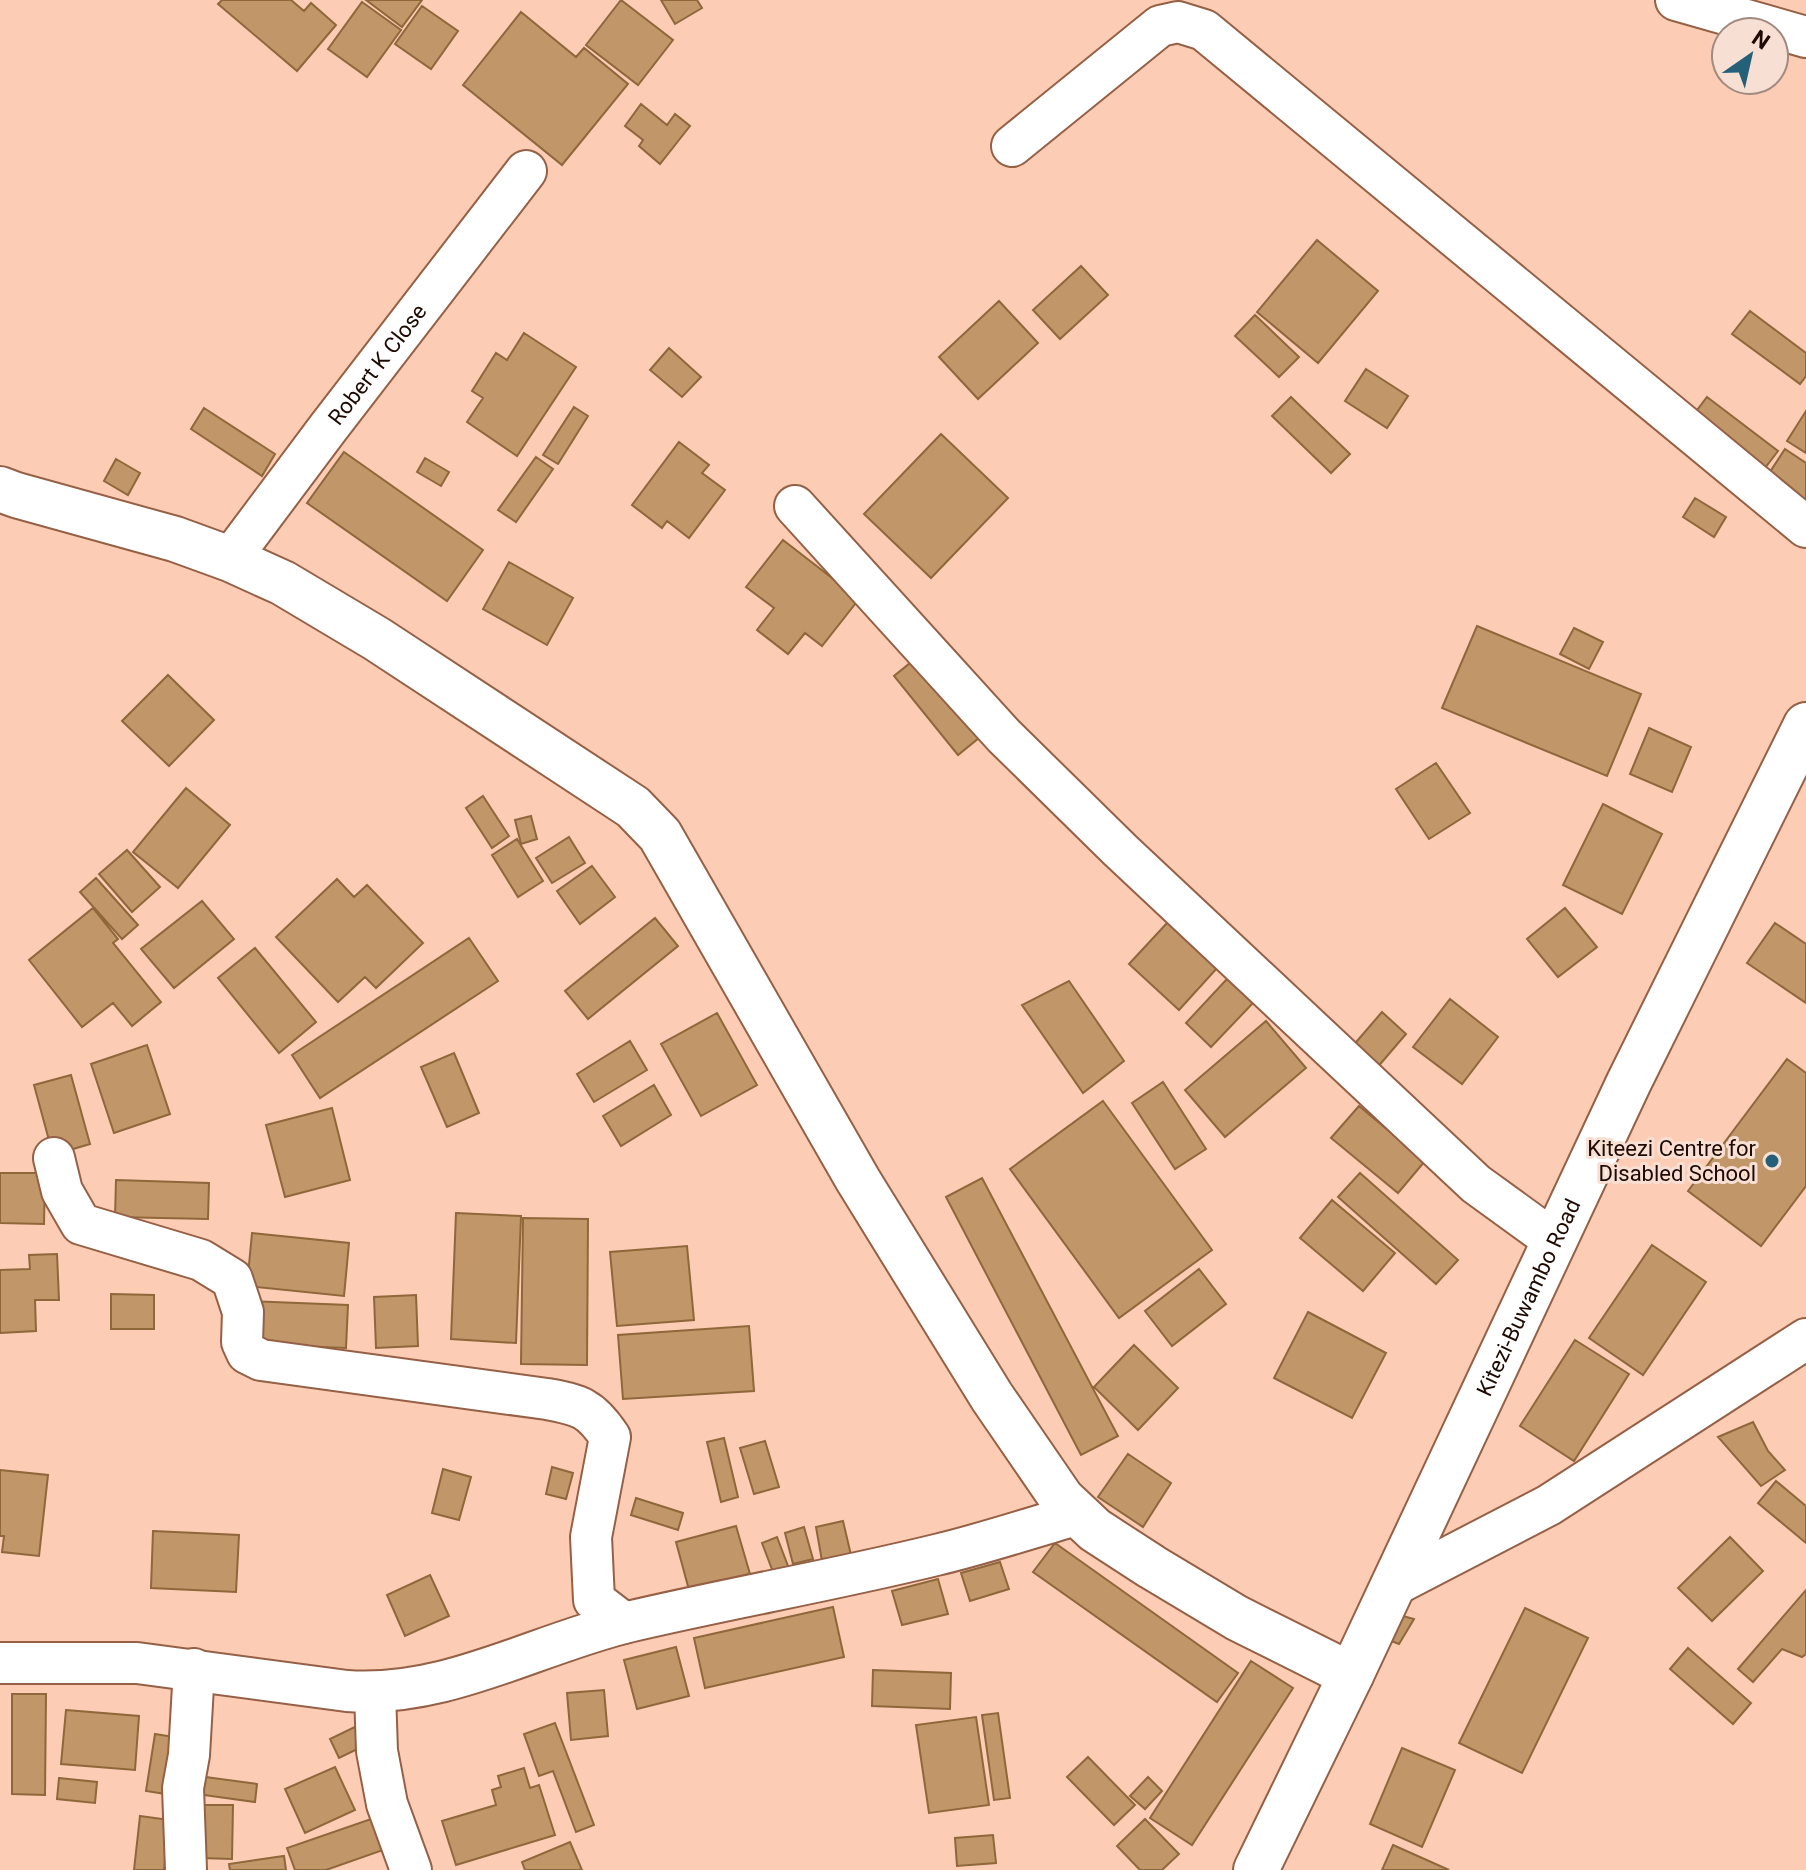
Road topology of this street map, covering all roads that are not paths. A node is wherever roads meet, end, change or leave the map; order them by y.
1 (1676, 0) edge
2 (1806, 37) edge
3 (1012, 146) dead end
4 (526, 171) dead end
5 (5, 499) edge
6 (795, 506) dead end
7 (1806, 527) edge
8 (230, 559) junction
9 (1806, 725) edge
10 (54, 1158) dead end
11 (1556, 1242) junction
12 (1806, 1339) edge
13 (1076, 1515) junction
14 (1393, 1586) junction
15 (624, 1623) junction
16 (0, 1663) edge
17 (194, 1669) junction
18 (1351, 1675) junction
19 (375, 1693) junction
20 (186, 1870) edge
21 (411, 1870) edge
22 (1256, 1870) edge

1 - 2 street
3 - 7 street
4 - 8 street, Robert K Close
5 - 8 street
6 - 11 street
8 - 13 street
9 - 11 street, Kitezi-Buwambo Road
10 - 15 street
11 - 14 street, Kitezi-Buwambo Road
12 - 14 street
13 - 15 street
13 - 18 street
14 - 18 street, Kitezi-Buwambo Road
15 - 19 street
16 - 17 street
17 - 19 street
17 - 20 street
18 - 22 street, Kitezi-Buwambo Road
19 - 21 street

